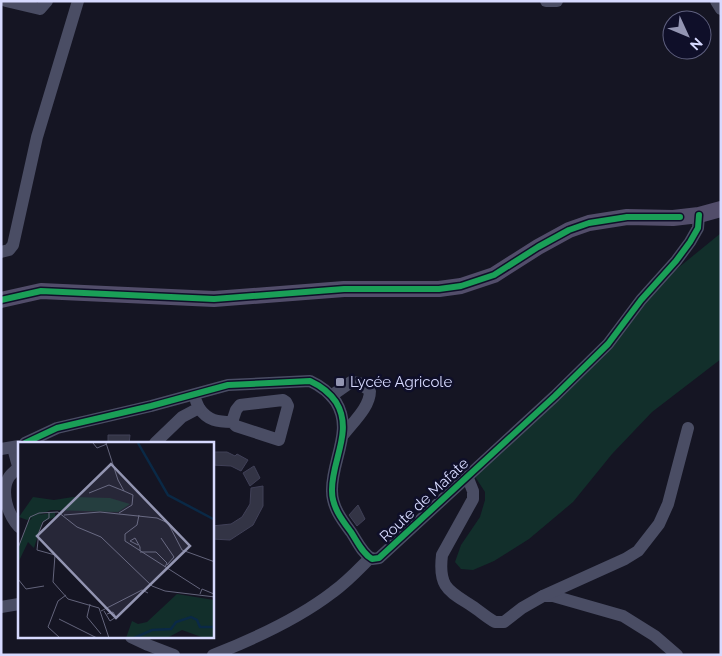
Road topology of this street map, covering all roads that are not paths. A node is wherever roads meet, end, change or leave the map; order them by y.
1 (6, 1) edge
2 (47, 1) edge
3 (78, 1) edge
4 (546, 1) edge
5 (558, 1) edge
6 (716, 1) edge
7 (721, 9) edge
8 (721, 209) edge
9 (699, 215) junction
10 (680, 217) junction
11 (690, 242) junction
12 (1, 252) edge
13 (1, 300) edge
14 (194, 395) junction
15 (331, 396) junction
16 (199, 408) junction
17 (232, 422) dead end
18 (688, 428) dead end
19 (342, 436) junction
20 (162, 441) edge
21 (24, 442) edge
22 (14, 446) edge
23 (18, 469) edge
24 (468, 476) junction
25 (18, 526) edge
26 (370, 558) junction
27 (543, 596) junction
28 (18, 604) edge
29 (1, 607) edge
30 (133, 638) edge
31 (174, 655) edge
32 (213, 655) edge
33 (677, 655) edge

1 - 2 street
3 - 12 street
4 - 5 street
6 - 7 street
8 - 9 main road
9 - 10 main road
9 - 11 street, Route de Mafate
10 - 11 street
10 - 13 main road
11 - 24 street, Route de Mafate
14 - 15 street, Route de Mafate
14 - 16 street
14 - 21 street, Route de Mafate
15 - 19 street, Route de Mafate
15 - 19 street
16 - 17 street
16 - 20 street
18 - 27 street
19 - 26 street, Route de Mafate
22 - 23 street
23 - 25 street
24 - 26 street, Route de Mafate
24 - 27 street
26 - 32 street
27 - 33 street
28 - 29 street
30 - 31 street

